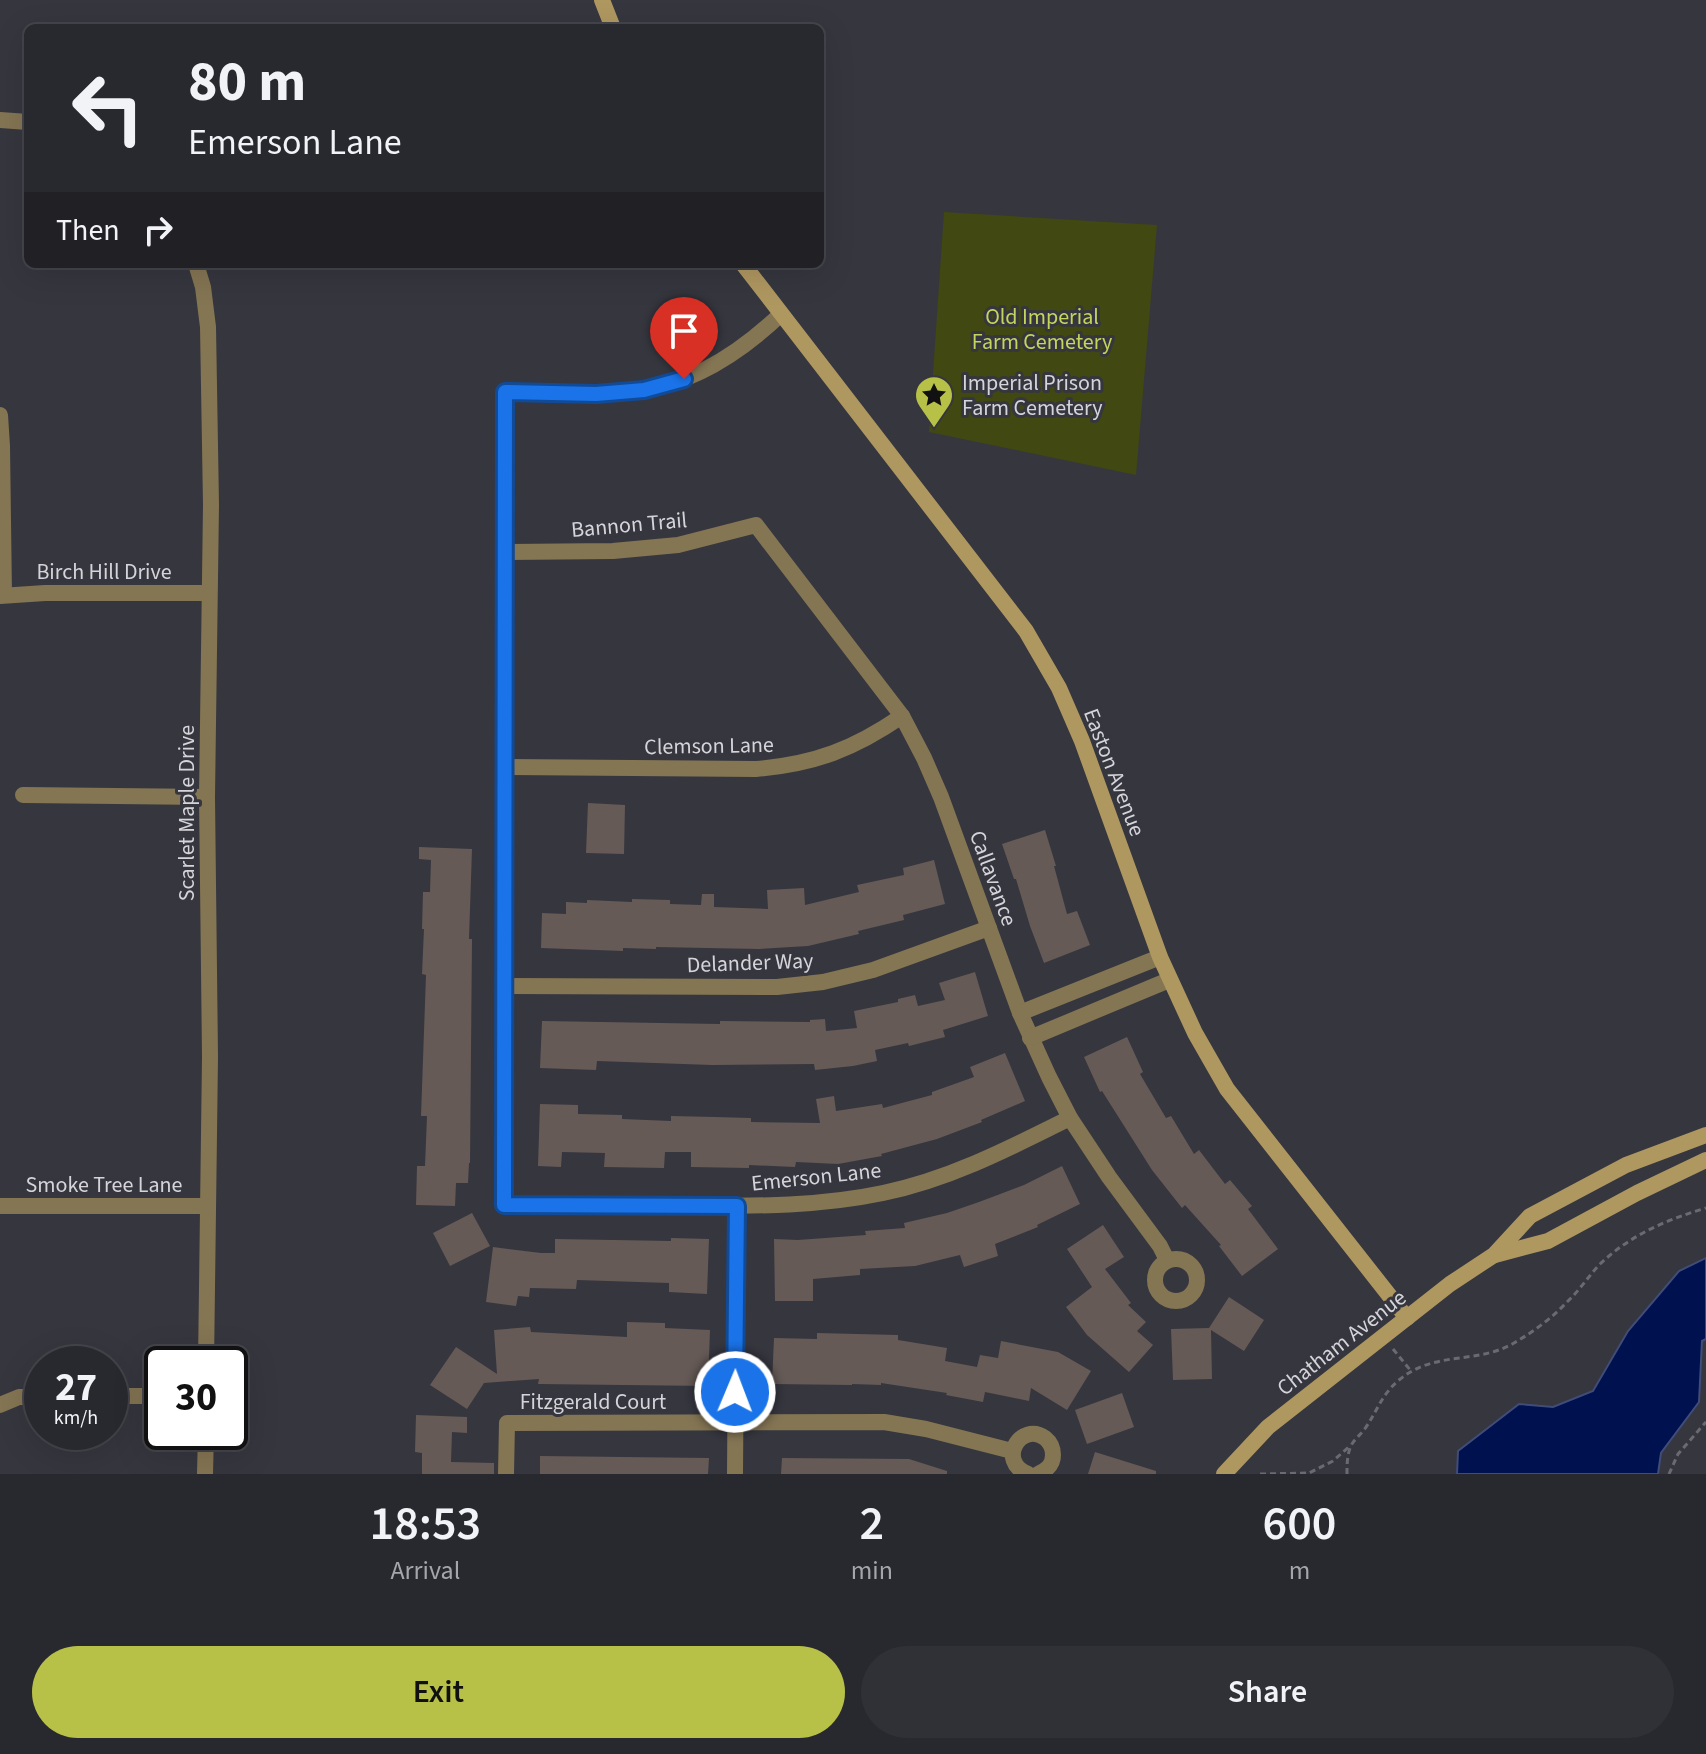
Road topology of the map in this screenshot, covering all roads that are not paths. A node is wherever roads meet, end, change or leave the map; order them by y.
1 (602, 0) edge
2 (611, 24) edge
3 (0, 120) edge
4 (24, 122) edge
5 (197, 268) edge
6 (746, 268) edge
7 (781, 314) junction
8 (0, 415) edge
9 (756, 525) joint
10 (505, 552) junction
11 (209, 593) junction
12 (2, 595) edge
13 (902, 716) junction
14 (504, 767) junction
15 (23, 795) dead end
16 (207, 797) junction
17 (989, 928) junction
18 (1160, 957) junction
19 (1169, 980) junction
20 (504, 986) junction
21 (1020, 1013) junction
22 (1030, 1038) junction
23 (1070, 1118) junction
24 (1706, 1135) edge
25 (1706, 1160) edge
26 (0, 1206) edge
27 (207, 1206) junction
28 (737, 1206) junction
29 (1494, 1255) junction
30 (1167, 1260) dead end
31 (1407, 1318) junction
32 (206, 1346) edge
33 (24, 1397) edge
34 (0, 1405) edge
35 (735, 1422) junction
36 (206, 1450) edge
37 (1012, 1451) junction
38 (1232, 1471) edge
39 (205, 1474) edge
40 (506, 1474) edge
41 (735, 1474) edge
42 (1028, 1474) edge
43 (1038, 1474) edge

1 - 2 street
3 - 4 street
5 - 11 street, Scarlet Maple Drive
6 - 7 street, Easton Avenue
7 - 10 street
7 - 18 street, Easton Avenue
8 - 12 street
9 - 10 street, Bannon Trail
9 - 13 street, Callavance
10 - 14 street
11 - 12 street, Birch Hill Drive
11 - 16 street, Scarlet Maple Drive
13 - 14 street, Clemson Lane
13 - 17 street, Callavance
14 - 20 street
15 - 16 street
16 - 27 street, Scarlet Maple Drive
17 - 20 street, Delander Way
17 - 21 street, Callavance
18 - 19 street, Easton Avenue
18 - 21 street
19 - 22 street
19 - 31 street, Easton Avenue
20 - 28 street, Emerson Lane
21 - 22 street, Callavance
22 - 23 street, Callavance
23 - 28 street, Emerson Lane
23 - 30 street, Callavance
24 - 29 street, Chatham Avenue
25 - 29 street, Chatham Avenue
26 - 27 street, Smoke Tree Lane
27 - 32 street, Scarlet Maple Drive
28 - 35 street
29 - 31 street, Chatham Avenue
31 - 38 street, Chatham Avenue
33 - 34 street
35 - 37 street, Fitzgerald Court
35 - 40 street, Fitzgerald Court
35 - 41 street
36 - 39 street
37 - 42 street
37 - 43 street

